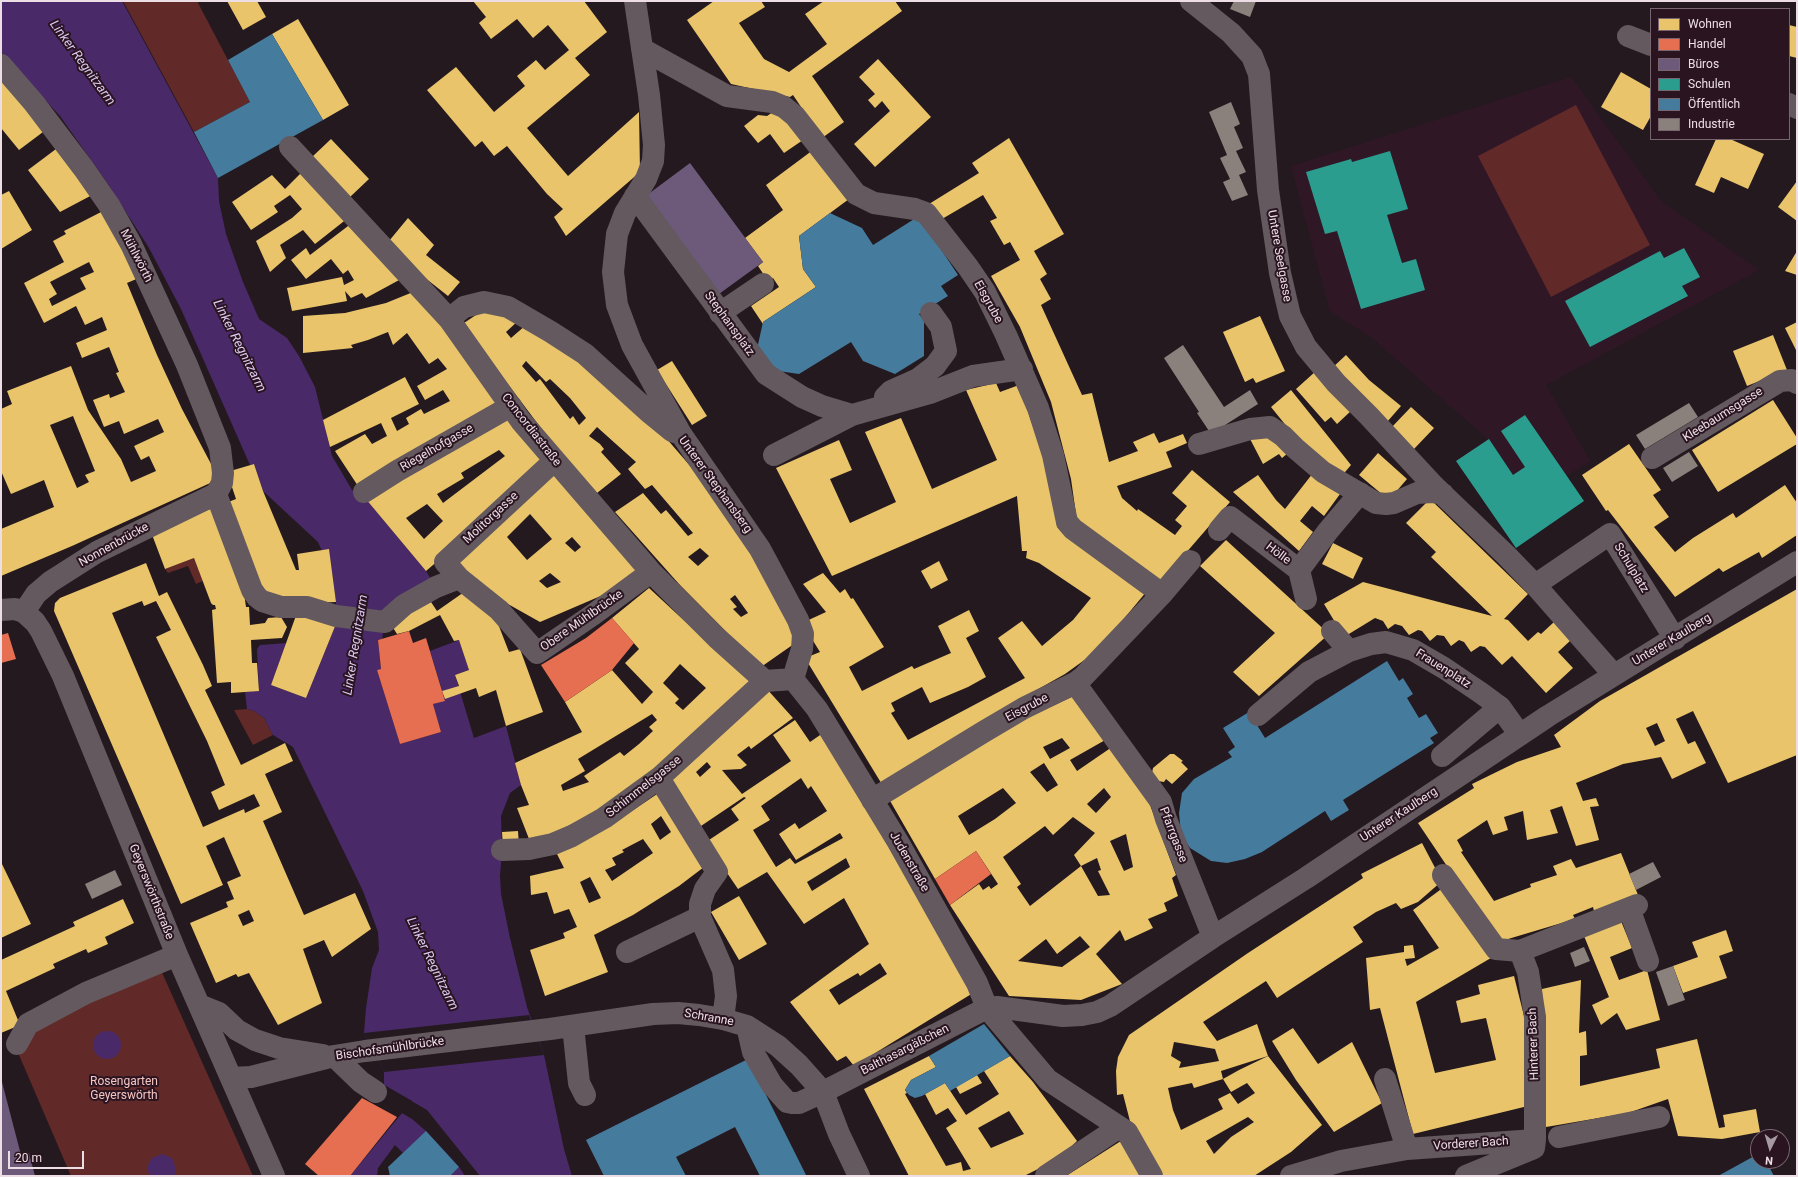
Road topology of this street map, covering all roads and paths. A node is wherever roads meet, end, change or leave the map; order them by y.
1 (635, 1) edge
2 (1191, 1) edge
3 (1628, 36) dead end
4 (1650, 45) edge
5 (642, 49) junction
6 (1, 65) edge
7 (290, 147) dead end
8 (635, 196) junction
9 (763, 284) dead end
10 (720, 313) junction
11 (931, 313) dead end
12 (449, 319) junction
13 (1022, 369) junction
14 (1797, 383) edge
15 (511, 406) junction
16 (862, 412) junction
17 (682, 434) junction
18 (1199, 444) dead end
19 (774, 455) dead end
20 (1652, 458) dead end
21 (554, 461) junction
22 (1438, 490) junction
23 (364, 492) dead end
24 (1360, 493) junction
25 (216, 494) junction
26 (1219, 530) dead end
27 (1190, 560) dead end
28 (1797, 562) edge
29 (1299, 570) junction
30 (651, 572) junction
31 (459, 578) junction
32 (1535, 585) junction
33 (1162, 594) junction
34 (1306, 599) dead end
35 (1, 610) edge
36 (24, 612) junction
37 (1332, 631) dead end
38 (1675, 639) junction
39 (1349, 651) junction
40 (1614, 675) junction
41 (793, 679) junction
42 (765, 681) junction
43 (1075, 683) junction
44 (1500, 707) junction
45 (1258, 715) dead end
46 (1520, 734) junction
47 (1442, 756) dead end
48 (659, 778) junction
49 (872, 800) junction
50 (502, 850) dead end
51 (1444, 875) dead end
52 (700, 917) junction
53 (1213, 937) junction
54 (1520, 951) junction
55 (627, 952) dead end
56 (177, 955) junction
57 (1648, 961) dead end
58 (199, 1005) junction
59 (988, 1008) junction
60 (723, 1019) junction
61 (573, 1026) junction
62 (747, 1026) junction
63 (550, 1029) joint
64 (17, 1044) dead end
65 (334, 1056) junction
66 (231, 1078) junction
67 (1385, 1080) dead end
68 (376, 1092) dead end
69 (823, 1092) junction
70 (585, 1095) dead end
71 (1659, 1117) dead end
72 (1123, 1130) junction
73 (1559, 1137) dead end
74 (1535, 1140) junction
75 (1408, 1149) junction
76 (274, 1176) edge
77 (858, 1176) edge
78 (1046, 1176) edge
79 (1152, 1176) edge
80 (1291, 1176) edge
81 (1466, 1176) edge

1 - 5 street
2 - 22 street, Untere Seelgasse
3 - 4 street
5 - 8 street
5 - 13 street, Eisgrube
6 - 25 street, Mühlwörth
7 - 12 street, Concordiastraße
8 - 10 street, Stephansplatz
8 - 17 street
9 - 10 street
10 - 16 street, Stephansplatz
11 - 16 street
12 - 15 street, Concordiastraße
12 - 17 street, Unterer Stephansberg
13 - 16 street
13 - 33 street, Eisgrube
14 - 20 street, Kleebaumsgasse
15 - 21 street, Concordiastraße
15 - 23 street, Riegelhofgasse
16 - 19 street
17 - 41 street, Unterer Stephansberg
18 - 24 street
21 - 30 street, Concordiastraße
21 - 31 street, Molitorgasse
22 - 24 street
22 - 32 street
24 - 29 street, Hölle
25 - 31 street
25 - 36 street, Nonnenbrücke
26 - 29 street, Hölle
27 - 33 street, Eisgrube
28 - 38 street, Unterer Kaulberg
29 - 34 street
30 - 31 street, Obere Mühlbrücke
30 - 42 street, Concordiastraße
32 - 38 street, Schulplatz
32 - 40 street
33 - 43 street, Eisgrube
35 - 36 street
36 - 56 street, Geyerswörthstraße
37 - 39 street
38 - 40 street, Unterer Kaulberg
39 - 44 street, Frauenplatz
39 - 45 street, Frauenplatz
40 - 46 street, Unterer Kaulberg
41 - 42 street
41 - 49 street, Judenstraße
42 - 48 street, Schimmelsgasse
43 - 49 street, Eisgrube
43 - 53 street, Pfarrgasse
44 - 46 street, Frauenplatz
44 - 47 street
46 - 53 street, Unterer Kaulberg
48 - 50 street, Schimmelsgasse
48 - 52 street
49 - 59 street, Judenstraße
51 - 54 street
52 - 55 street
52 - 60 street
53 - 59 street, Unterer Kaulberg
54 - 57 street
54 - 74 street, Hinterer Bach
56 - 58 street, Geyerswörthstraße
56 - 64 street
58 - 65 street
58 - 66 street, Geyerswörthstraße
59 - 69 street, Balthasargäßchen
59 - 72 street, Judenstraße
60 - 61 street, Schranne
60 - 62 street, Schranne
61 - 63 street, Schranne
61 - 70 street
62 - 69 street, Schranne
62 - 69 street, Balthasargäßchen
63 - 65 street, Bischofsmühlbrücke
65 - 66 street, Bischofsmühlbrücke
65 - 68 street
66 - 76 street, Geyerswörthstraße
67 - 75 street
69 - 77 street, Schranne
71 - 73 street
72 - 78 street
72 - 79 street
74 - 75 street, Vorderer Bach
74 - 81 street
75 - 80 street, Vorderer Bach

